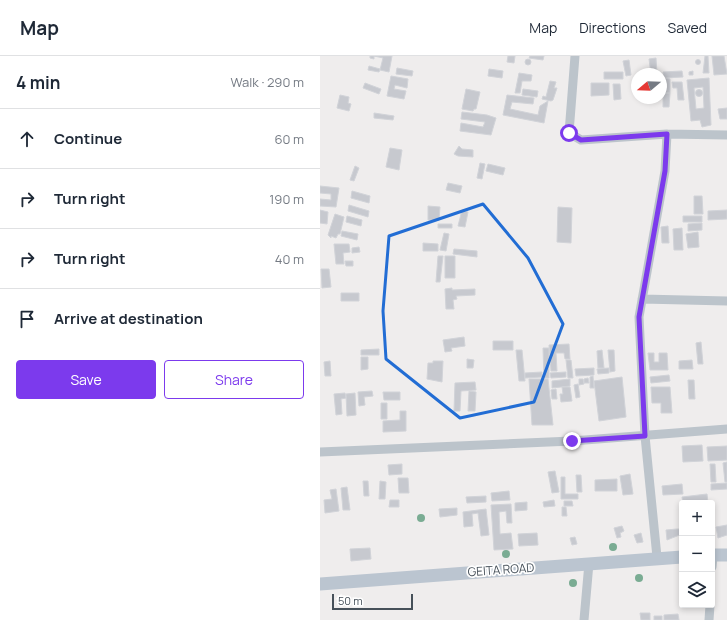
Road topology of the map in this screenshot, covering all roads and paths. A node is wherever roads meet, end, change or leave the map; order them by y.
1 (575, 56) edge
2 (667, 134) junction
3 (727, 135) edge
4 (642, 300) junction
5 (727, 301) edge
6 (727, 429) edge
7 (645, 436) junction
8 (320, 452) edge
9 (727, 555) edge
10 (679, 556) edge
11 (657, 558) junction
12 (715, 558) edge
13 (589, 563) junction
14 (320, 584) edge
15 (710, 608) edge
16 (584, 620) edge
17 (709, 620) edge

1 - 2 street
2 - 3 street
2 - 4 street
4 - 5 street
4 - 7 street
6 - 7 street
7 - 8 street
7 - 11 street
9 - 12 main road
10 - 11 main road, GEITA ROAD
11 - 13 main road, GEITA ROAD
13 - 14 main road, GEITA ROAD
13 - 16 street
15 - 17 street

